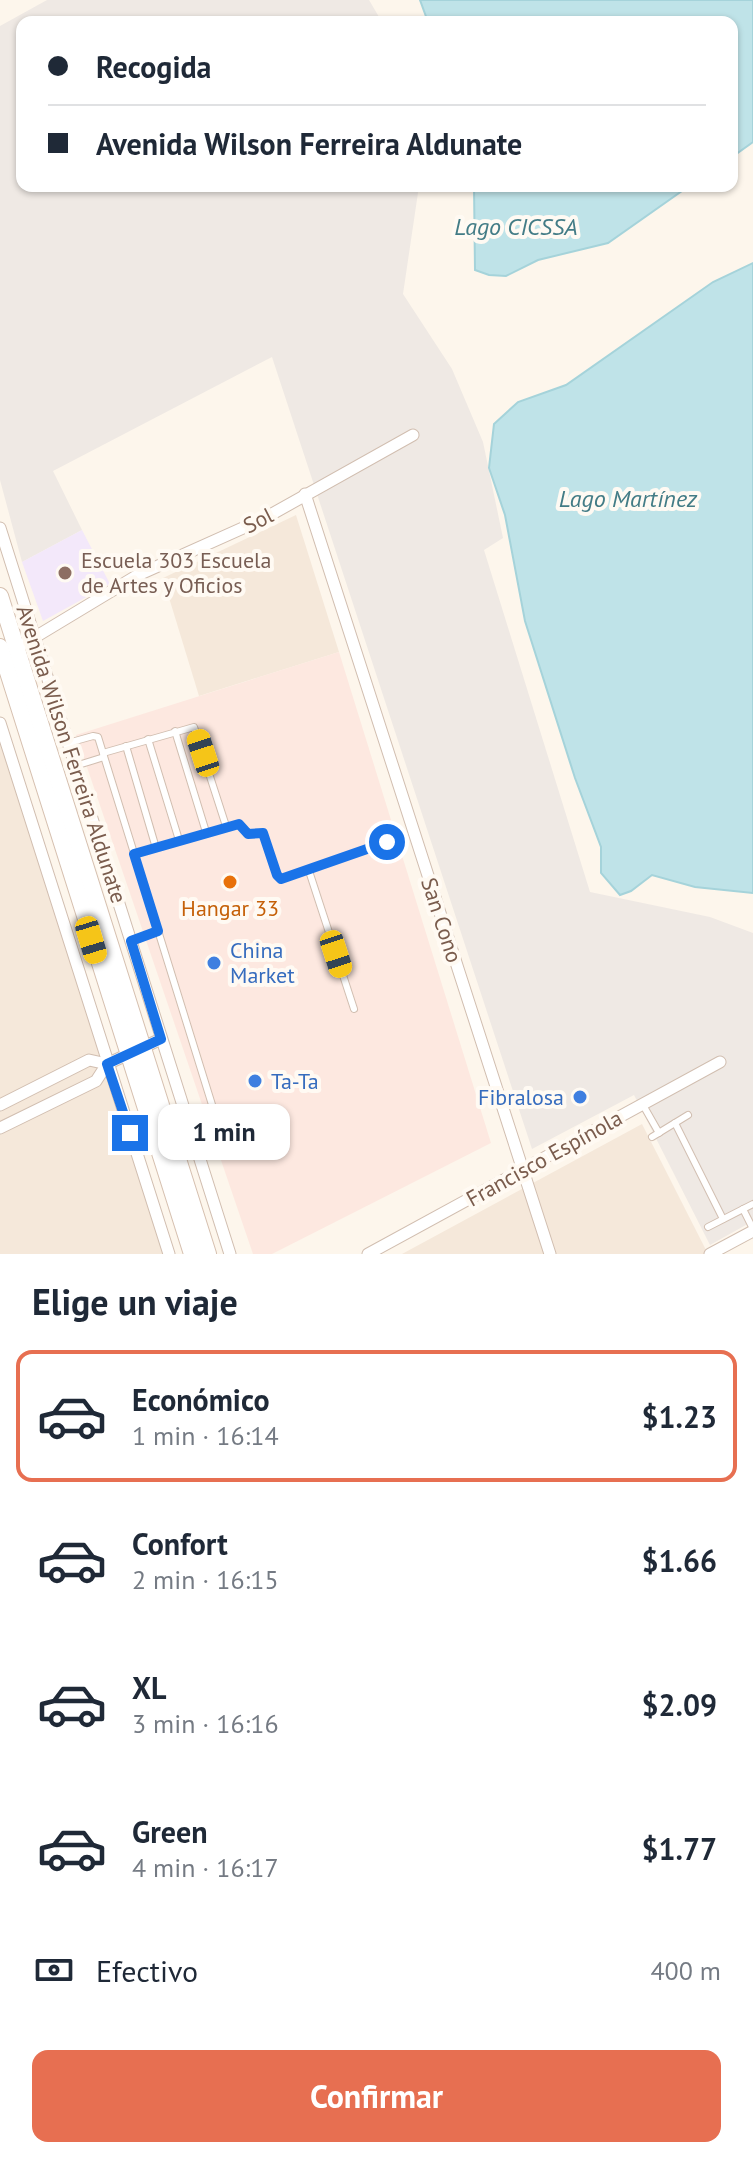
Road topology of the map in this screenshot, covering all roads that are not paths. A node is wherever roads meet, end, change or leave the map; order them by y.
1 (413, 435) dead end
2 (305, 494) junction
3 (0, 528) edge
4 (5, 562) edge
5 (0, 596) edge
6 (35, 639) junction
7 (8, 648) edge
8 (0, 723) edge
9 (175, 731) junction
10 (148, 739) junction
11 (2, 741) edge
12 (68, 743) junction
13 (126, 746) junction
14 (104, 755) junction
15 (75, 766) junction
16 (226, 826) junction
17 (206, 832) junction
18 (179, 840) junction
19 (387, 842) dead end
20 (156, 848) junction
21 (134, 854) junction
22 (309, 871) junction
23 (158, 931) junction
24 (131, 941) junction
25 (354, 1009) dead end
26 (161, 1039) junction
27 (135, 1052) junction
28 (720, 1062) dead end
29 (107, 1064) junction
30 (643, 1104) junction
31 (0, 1105) edge
32 (688, 1115) dead end
33 (675, 1123) junction
34 (0, 1128) edge
35 (222, 1137) dead end
36 (523, 1170) junction
37 (753, 1204) edge
38 (743, 1209) junction
39 (723, 1219) junction
40 (708, 1227) dead end
41 (753, 1230) edge
42 (169, 1254) edge
43 (192, 1254) edge
44 (208, 1254) edge
45 (230, 1254) edge
46 (368, 1254) edge
47 (550, 1254) edge
48 (710, 1254) edge

1 - 2 street, Sol
2 - 6 street, Sol
2 - 36 street, San Cono
3 - 4 street, Avenida Wilson Ferreira Aldunate
4 - 6 street, Avenida Wilson Ferreira Aldunate
5 - 7 main road, Avenida Wilson Ferreira Aldunate
6 - 7 street, Sol
6 - 12 street, Avenida Wilson Ferreira Aldunate
7 - 27 main road, Avenida Wilson Ferreira Aldunate
8 - 11 street
9 - 10 lane
9 - 16 lane
9 - 17 lane
10 - 13 lane
10 - 18 lane
11 - 29 street
12 - 14 lane
12 - 15 street, Avenida Wilson Ferreira Aldunate
13 - 14 lane
13 - 20 lane
14 - 15 lane
14 - 21 lane
15 - 24 street, Avenida Wilson Ferreira Aldunate
16 - 17 lane
16 - 22 lane
17 - 18 lane
18 - 20 lane
19 - 22 lane
20 - 21 lane
21 - 23 lane
22 - 25 lane
23 - 24 lane
23 - 35 lane
24 - 26 street, Avenida Wilson Ferreira Aldunate
26 - 27 street
26 - 45 street, Avenida Wilson Ferreira Aldunate
27 - 29 street
27 - 43 main road, Avenida Wilson Ferreira Aldunate
27 - 44 main road, Avenida Wilson Ferreira Aldunate
28 - 30 street, Francisco Espínola
29 - 31 street
29 - 34 street
29 - 42 street
30 - 33 lane
30 - 36 street, Francisco Espínola
32 - 33 lane
33 - 39 lane
36 - 46 street, Francisco Espínola
36 - 47 street, San Cono
37 - 38 lane
38 - 39 lane
38 - 41 lane
39 - 40 lane
41 - 48 street

